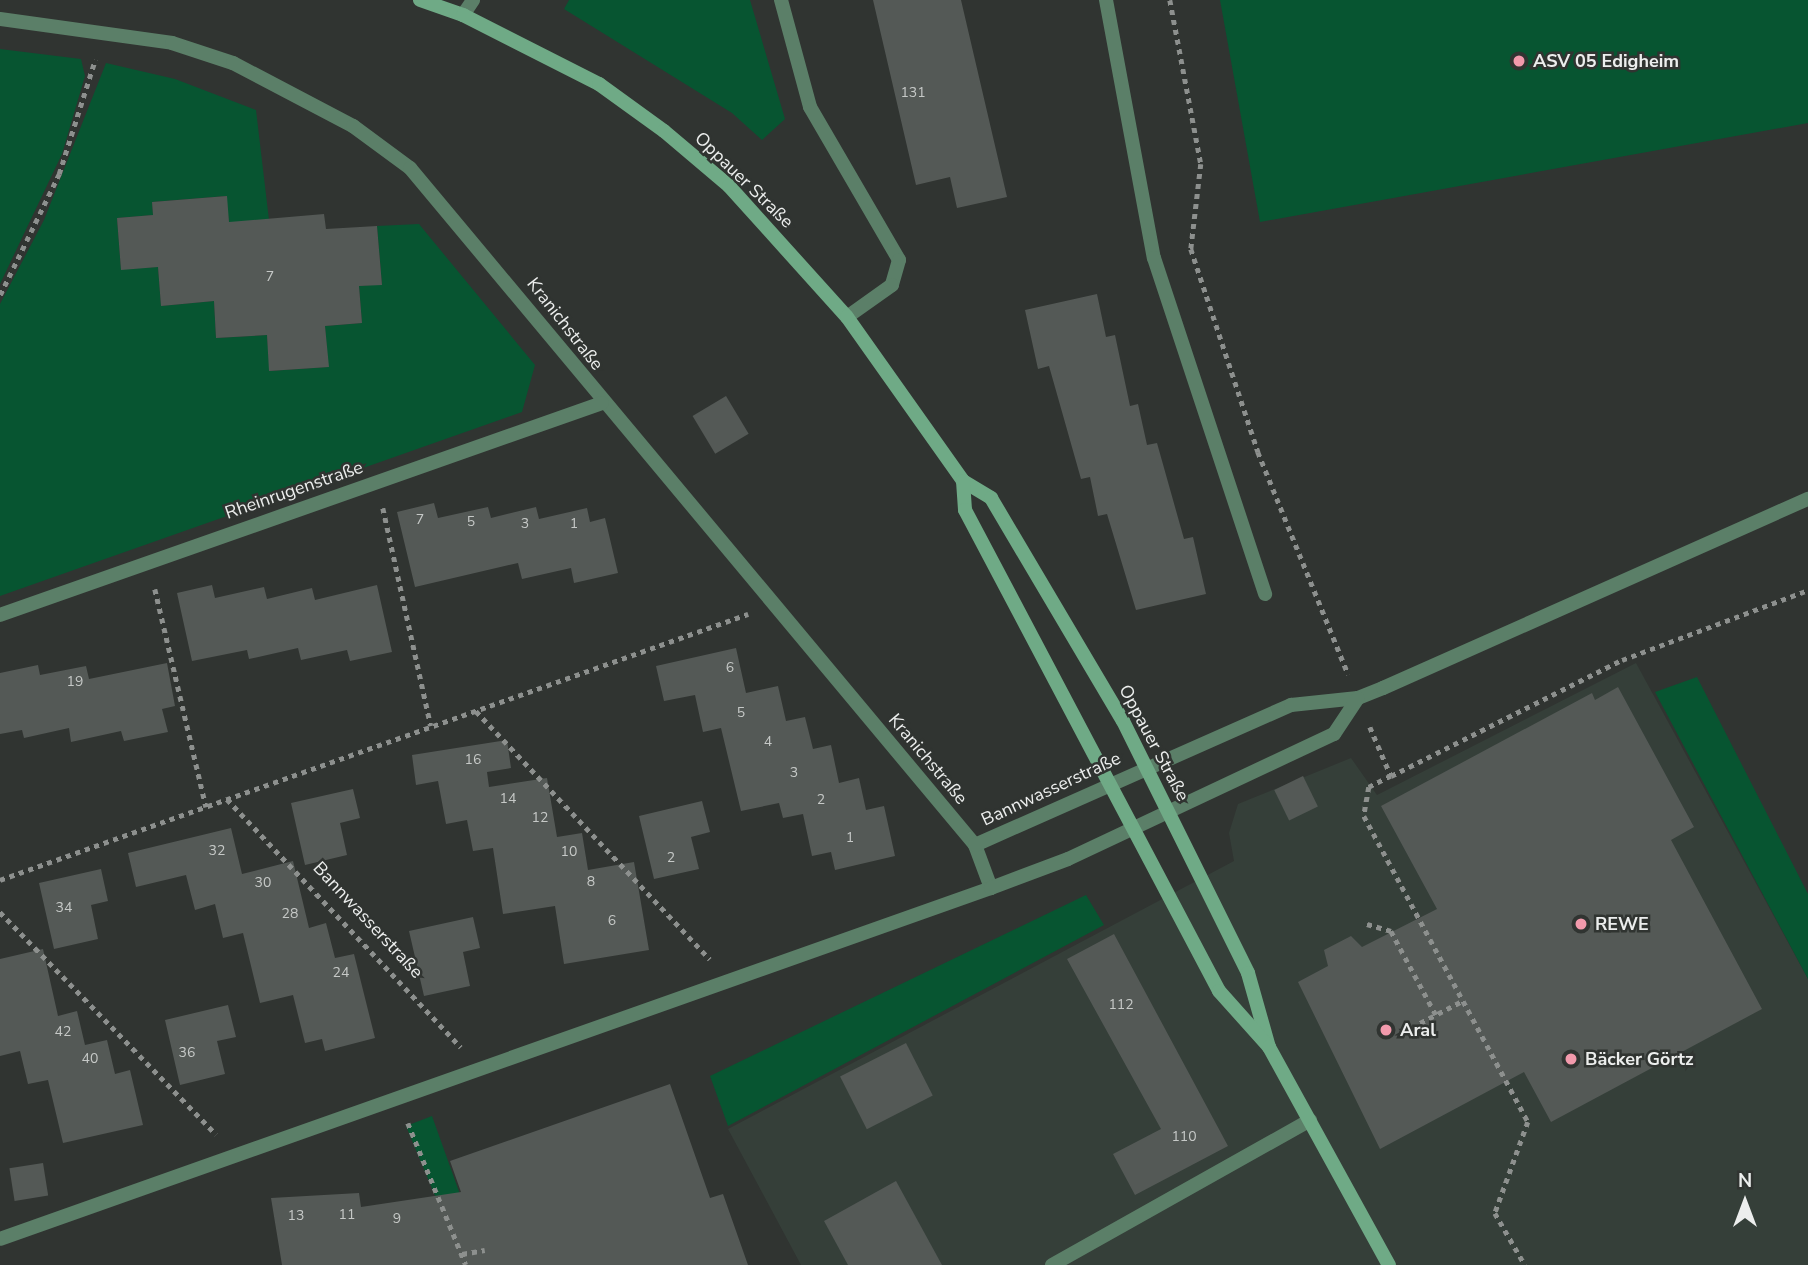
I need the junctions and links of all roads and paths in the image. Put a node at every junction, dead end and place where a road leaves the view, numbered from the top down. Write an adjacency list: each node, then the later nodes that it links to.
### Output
1 (420, 0): 6 (street, Oppauer Straße)
2 (473, 0): 6 (street)
3 (781, 0): 10 (street)
4 (1105, 0): 17 (street)
5 (1170, 0): 20 (path)
6 (463, 15): 10 (street, Oppauer Straße)
7 (0, 19): 8 (street, Kranichstraße)
8 (103, 31): 9 (path); 11 (street, Kranichstraße)
9 (0, 295)
10 (847, 317): 13 (street, Oppauer Straße)
11 (602, 403): 12 (street, Rheinrugenstraße); 18 (street, Kranichstraße)
12 (377, 481): 15 (street, Rheinrugenstraße); 22 (path)
13 (964, 481): 23 (street, Oppauer Straße); 25 (street, Oppauer Straße)
14 (1808, 499): 20 (street)
15 (149, 561): 19 (street, Rheinrugenstraße); 27 (path)
16 (1808, 590): 24 (path)
17 (1265, 594)
18 (772, 605): 21 (path); 30 (street, Kranichstraße)
19 (0, 615)
20 (1358, 698): 23 (street, Bannwasserstraße); 24 (path); 28 (street)
21 (476, 711): 22 (path); 35 (path)
22 (431, 726): 26 (path)
23 (1146, 766): 25 (street, Bannwasserstraße); 28 (street, Oppauer Straße)
24 (1391, 776): 36 (path)
25 (1113, 783): 29 (street, Oppauer Straße); 30 (street, Bannwasserstraße)
26 (227, 799): 27 (path); 40 (path, Bannwasserstraße)
27 (206, 807): 31 (path)
28 (1168, 810): 29 (street); 39 (street, Oppauer Straße)
29 (1134, 828): 32 (street); 39 (street, Oppauer Straße)
30 (975, 845): 32 (street, Bannwasserstraße)
31 (0, 880)
32 (991, 888): 35 (street)
33 (0, 912): 43 (path)
34 (1367, 924): 37 (path)
35 (730, 981): 40 (street)
36 (1462, 1001): 37 (path); 50 (path)
37 (1436, 1015): 38 (path)
38 (1420, 1023)
39 (1269, 1047): 42 (street, Oppauer Straße)
40 (481, 1068): 41 (street)
41 (398, 1098): 43 (street); 46 (path)
42 (1310, 1120): 48 (street); 49 (street, Oppauer Straße)
43 (236, 1155): 44 (street)
44 (0, 1239)
45 (485, 1250): 46 (path)
46 (462, 1254): 47 (path)
47 (466, 1265)
48 (1052, 1265)
49 (1389, 1265)
50 (1525, 1265)

